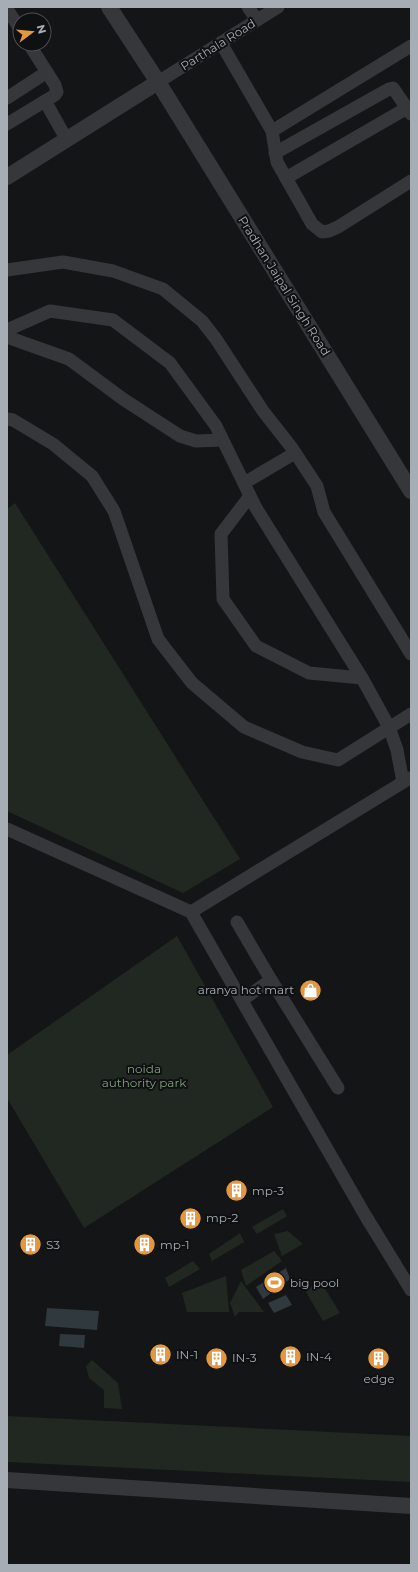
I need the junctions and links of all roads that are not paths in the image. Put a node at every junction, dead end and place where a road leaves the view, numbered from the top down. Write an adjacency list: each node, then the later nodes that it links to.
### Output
1 (109, 7): 9 (street, Pradhan Jaipal Singh Road)
2 (248, 7): 4 (street)
3 (278, 7): 4 (street, Parthala Road)
4 (257, 20): 5 (street, Parthala Road)
5 (221, 42): 9 (street, Parthala Road); 14 (street)
6 (411, 46): 14 (street)
7 (34, 52): 8 (street)
8 (48, 72): 10 (street); 11 (street)
9 (158, 82): 15 (street); 27 (street, Pradhan Jaipal Singh Road)
10 (7, 98)
11 (45, 101): 13 (street); 15 (street)
12 (409, 111): 16 (street); 18 (street)
13 (7, 124)
14 (272, 131): 16 (street)
15 (67, 140): 17 (street)
16 (275, 153): 18 (street)
17 (7, 177)
18 (286, 178): 19 (street)
19 (411, 181)
20 (7, 270): 25 (street)
21 (7, 330): 24 (street)
22 (7, 337): 24 (street)
23 (7, 419): 32 (street)
24 (222, 440): 26 (street)
25 (296, 453): 26 (street); 29 (street)
26 (244, 483): 28 (street)
27 (411, 491)
28 (250, 496): 30 (street); 30 (street)
29 (411, 654)
30 (362, 678): 32 (street)
31 (411, 714): 32 (street)
32 (389, 727): 33 (street)
33 (407, 780): 35 (street)
34 (7, 829): 35 (street)
35 (191, 912): 38 (street)
36 (237, 922): 37 (street)
37 (271, 980): 38 (street); 39 (street)
38 (242, 1000): 40 (street)
39 (338, 1088)
40 (411, 1290)
41 (7, 1480): 42 (street)
42 (411, 1506)

